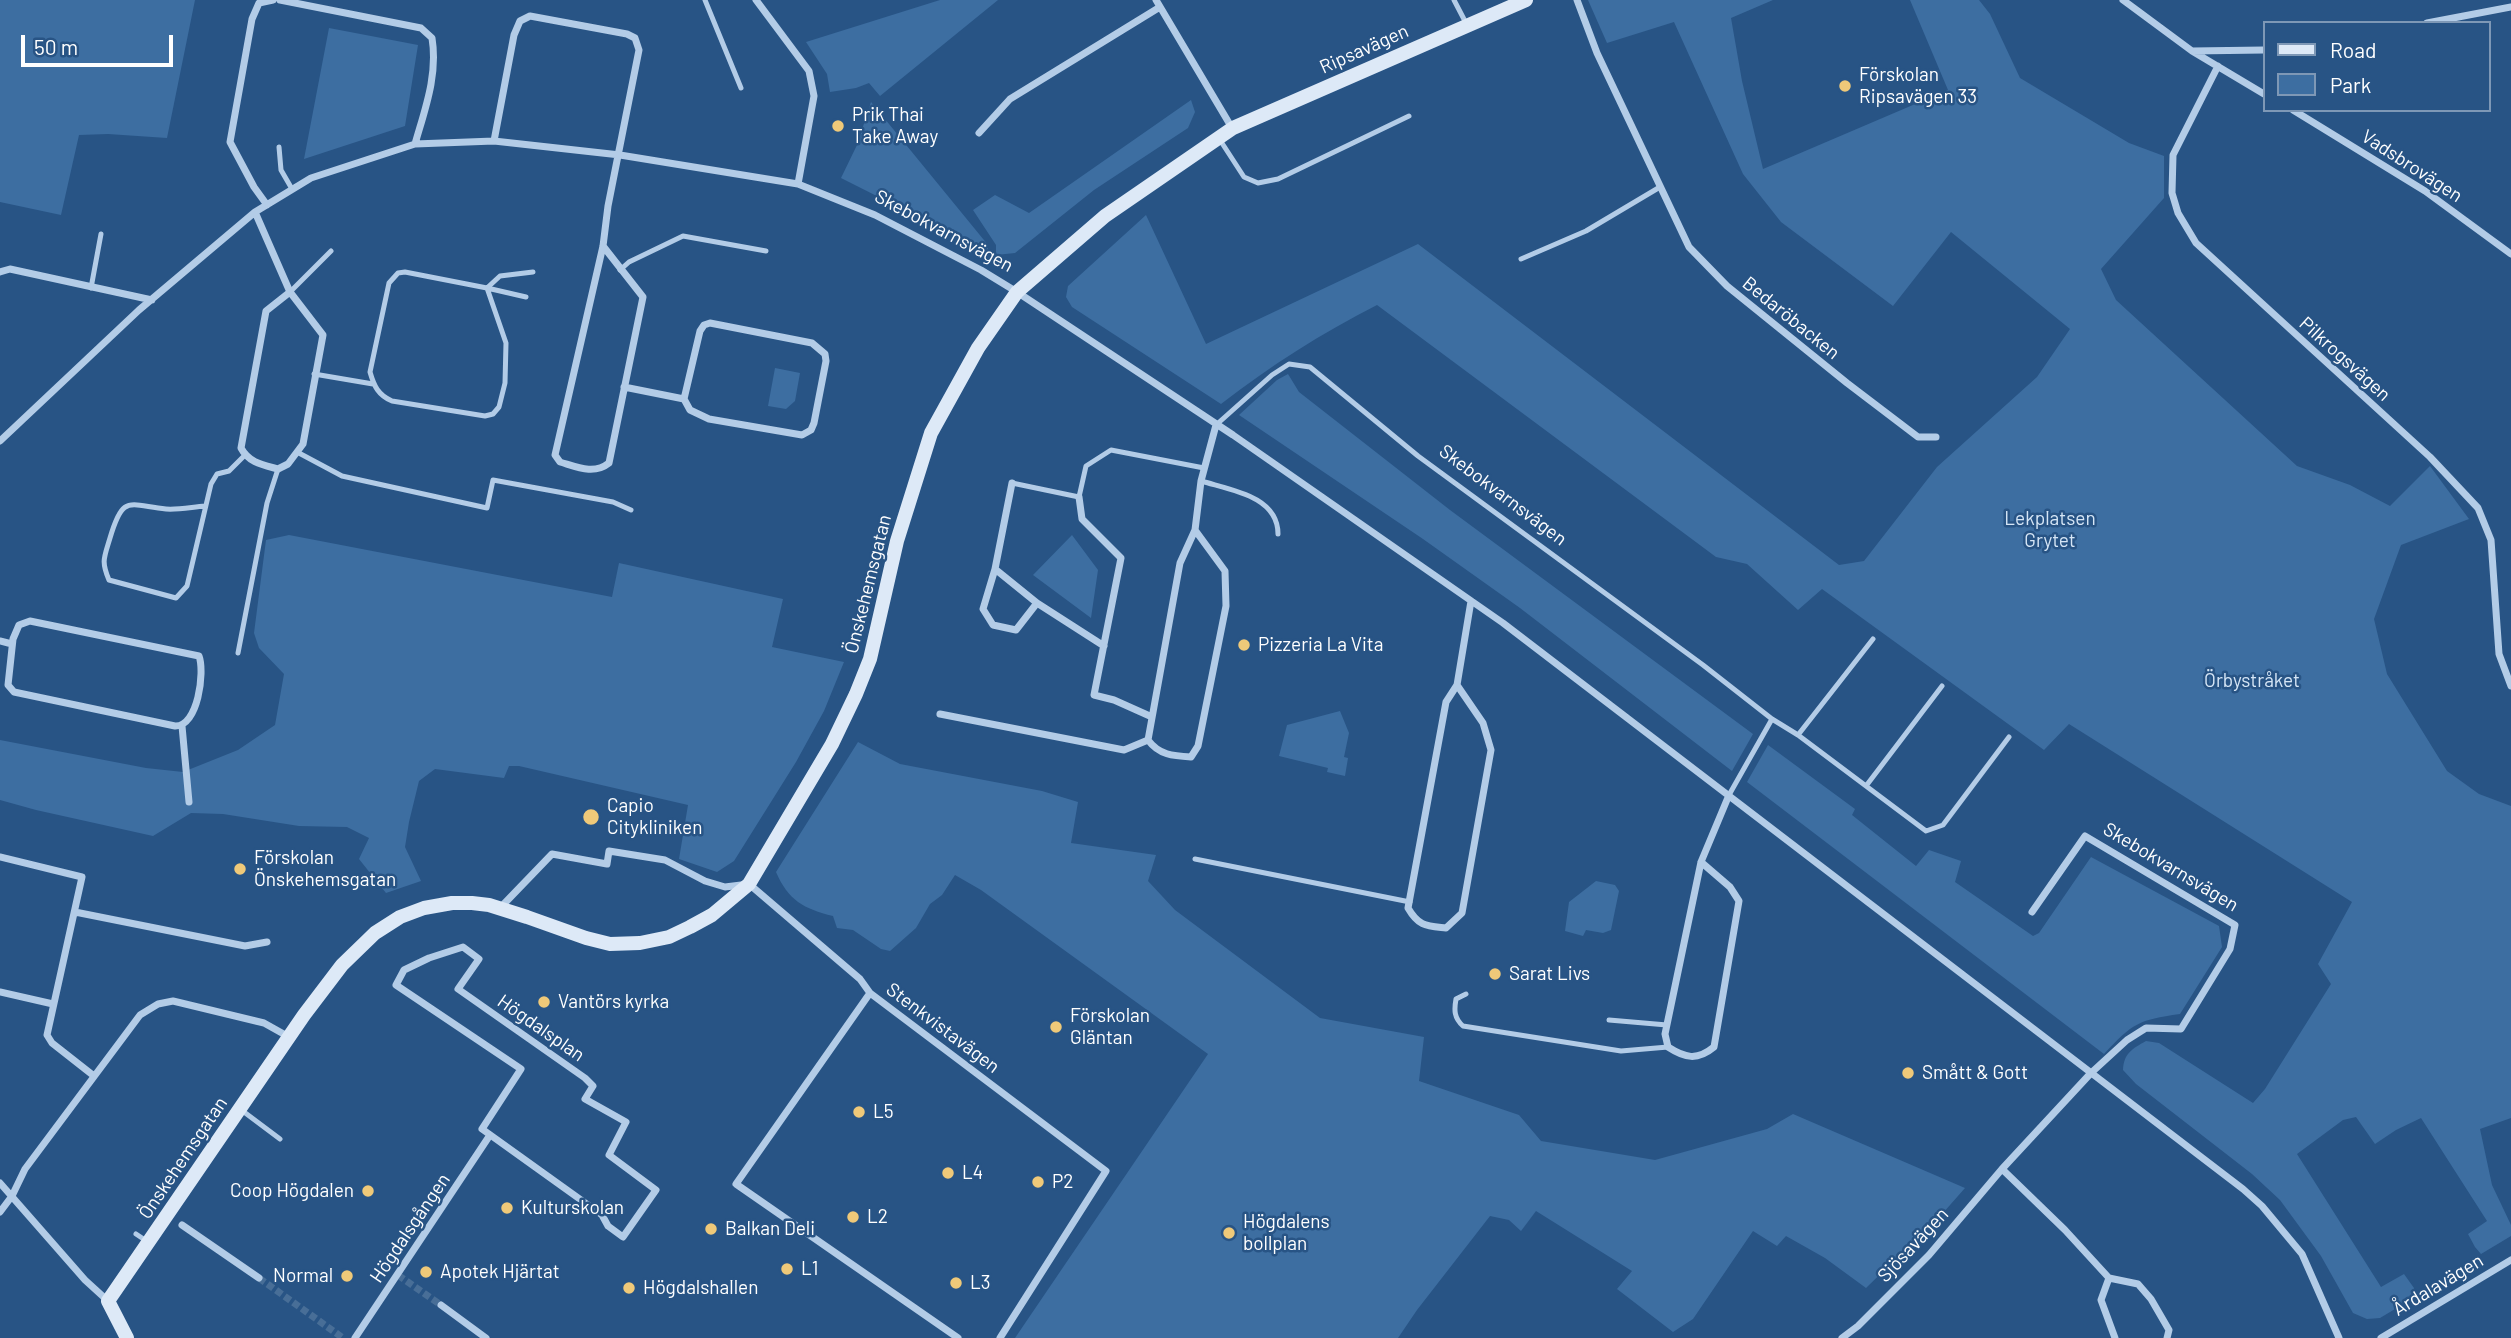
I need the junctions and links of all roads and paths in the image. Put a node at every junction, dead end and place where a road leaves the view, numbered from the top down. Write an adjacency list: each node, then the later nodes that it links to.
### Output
1 (274, 0): 31 (street)
2 (280, 0): 25 (street)
3 (705, 0): 17 (lane)
4 (756, 0): 28 (street)
5 (1454, 0): 13 (lane)
6 (1526, 0): 10 (street, Ripsavägen)
7 (1577, 0): 29 (street, Bedaröbacken)
8 (2123, 0): 15 (street)
9 (1158, 3): 21 (street); 22 (street)
10 (1493, 6): 13 (street, Ripsavägen)
11 (2511, 7): 12 (street)
12 (2438, 21)
13 (1467, 25): 21 (street, Ripsavägen)
14 (2262, 50): 15 (street)
15 (2192, 51): 16 (street)
16 (2218, 66): 18 (street); 76 (street, Pilkrogsvägen)
17 (741, 88)
18 (2262, 92)
19 (2296, 112): 37 (street, Vadsbrovägen)
20 (1409, 116): 23 (lane)
21 (1233, 128): 23 (street, Ripsavägen)
22 (979, 134)
23 (1219, 138): 45 (street, Ripsavägen)
24 (494, 141): 25 (street, Skebokvarnsvägen); 27 (street, Skebokvarnsvägen); 27 (street)
25 (415, 144): 30 (street, Skebokvarnsvägen)
26 (279, 147): 30 (lane)
27 (620, 155): 28 (street, Skebokvarnsvägen); 34 (street)
28 (798, 184): 45 (street, Skebokvarnsvägen)
29 (1660, 187): 38 (lane); 53 (street, Bedaröbacken)
30 (292, 190): 31 (street, Skebokvarnsvägen)
31 (267, 205): 32 (street, Skebokvarnsvägen)
32 (255, 212): 44 (street); 47 (street, Skebokvarnsvägen)
33 (101, 234): 42 (lane)
34 (603, 246): 39 (street); 50 (street)
35 (331, 251): 44 (lane)
36 (766, 251): 39 (lane)
37 (2511, 254)
38 (1521, 258)
39 (620, 270): 50 (street)
40 (0, 272): 42 (street)
41 (533, 272): 43 (lane)
42 (91, 288): 47 (street)
43 (487, 288): 46 (lane); 49 (lane); 49 (lane)
44 (290, 292): 48 (street); 56 (street)
45 (1017, 292): 52 (street, Skebokvarnsvägen); 90 (street, Önskehemsgatan)
46 (526, 297)
47 (152, 300): 54 (street, Skebokvarnsvägen)
48 (314, 374): 49 (lane); 55 (street)
49 (373, 384)
50 (624, 387): 51 (street)
51 (684, 399): 51 (street)
52 (1216, 425): 57 (street); 67 (street, Skebokvarnsvägen); 79 (lane, Skebokvarnsvägen)
53 (1936, 437)
54 (0, 441)
55 (297, 453): 58 (street); 63 (lane)
56 (245, 455): 58 (street); 62 (lane)
57 (1204, 468): 59 (street); 61 (lane)
58 (278, 469): 73 (lane)
59 (1201, 481): 64 (street); 65 (lane)
60 (1012, 483): 61 (lane); 66 (street)
61 (1079, 497): 72 (street)
62 (205, 506): 62 (lane)
63 (631, 510)
64 (1195, 530): 78 (street); 83 (street)
65 (1278, 534)
66 (995, 569): 68 (street); 68 (street)
67 (1471, 601): 74 (street); 85 (street, Skebokvarnsvägen)
68 (1037, 603): 72 (street)
69 (1873, 639): 81 (lane)
70 (0, 641): 71 (street)
71 (12, 645): 80 (street); 80 (street)
72 (1104, 646): 78 (street)
73 (238, 653)
74 (1457, 685): 91 (street); 91 (street)
75 (1942, 686): 84 (lane)
76 (2511, 686)
77 (940, 714): 83 (street)
78 (1152, 717): 83 (street)
79 (1772, 719): 81 (lane, Skebokvarnsvägen); 85 (lane)
80 (182, 726): 86 (street)
81 (1798, 735): 84 (lane, Skebokvarnsvägen)
82 (2009, 737): 84 (lane, Skebokvarnsvägen)
83 (1148, 740)
84 (1866, 786)
85 (1729, 795): 89 (street); 104 (street, Skebokvarnsvägen)
86 (189, 802)
87 (0, 857): 93 (street)
88 (1195, 859): 91 (lane)
89 (1701, 862): 101 (street); 103 (street)
90 (749, 884): 92 (street, Önskehemsgatan); 92 (street); 97 (street)
91 (1410, 902)
92 (500, 908): 102 (street, Önskehemsgatan)
93 (75, 912): 95 (street); 99 (street)
94 (2032, 912): 104 (street, Skebokvarnsvägen)
95 (267, 942)
96 (0, 992): 99 (street)
97 (870, 993): 124 (street, Stenkvistavägen); 125 (street, Stenkvistavägen)
98 (1466, 994): 103 (lane)
99 (53, 1004): 105 (street)
100 (1609, 1020): 101 (lane)
101 (1667, 1025): 103 (street)
102 (289, 1037): 105 (street); 106 (street, Önskehemsgatan)
103 (1668, 1047)
104 (2091, 1073): 109 (street, Sjösavägen); 129 (street, Skebokvarnsvägen)
105 (94, 1076): 111 (street)
106 (240, 1109): 108 (lane); 115 (street, Önskehemsgatan)
107 (490, 1135): 107 (street, Högdalsplan); 122 (street, Högdalsgången)
108 (279, 1139)
109 (2003, 1169): 118 (street); 126 (street, Sjösavägen)
110 (0, 1183): 111 (street)
111 (12, 1196): 112 (street); 119 (street)
112 (0, 1212)
113 (182, 1225): 117 (street, Önskehemsgatan)
114 (136, 1234): 115 (lane)
115 (149, 1242): 119 (street, Önskehemsgatan)
116 (2511, 1260): 130 (street, Årdalavägen)
117 (259, 1278)
118 (2109, 1278): 127 (street); 128 (street)
119 (108, 1301): 121 (street)
120 (441, 1305): 123 (street)
121 (127, 1338)
122 (355, 1338)
123 (486, 1338)
124 (958, 1338)
125 (999, 1338)
126 (1842, 1338)
127 (2115, 1338)
128 (2167, 1338)
129 (2339, 1338)
130 (2381, 1338)

